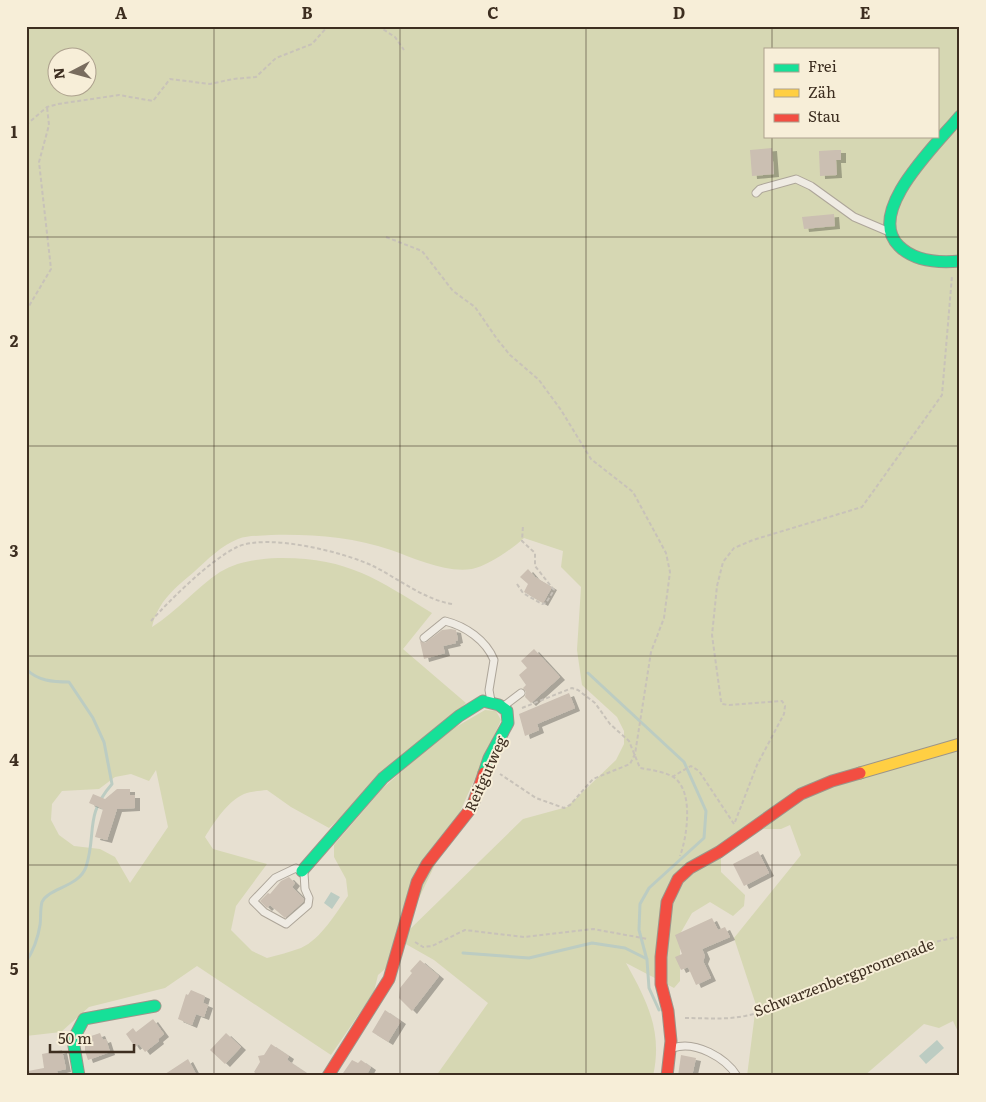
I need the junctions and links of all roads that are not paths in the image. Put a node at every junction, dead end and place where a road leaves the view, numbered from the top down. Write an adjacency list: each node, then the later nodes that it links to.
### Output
1 (960, 116): 3 (street)
2 (756, 193): 3 (lane)
3 (890, 232): 4 (street)
4 (956, 261)
5 (424, 638): 7 (lane)
6 (521, 693): 8 (lane)
7 (491, 702): 8 (street); 10 (street)
8 (506, 709): 14 (street, Reitgutweg)
9 (960, 744): 12 (street)
10 (302, 871): 10 (lane)
11 (155, 1006): 13 (street)
12 (670, 1049): 15 (street); 16 (lane)
13 (79, 1076)
14 (328, 1076)
15 (667, 1076)
16 (737, 1076)

